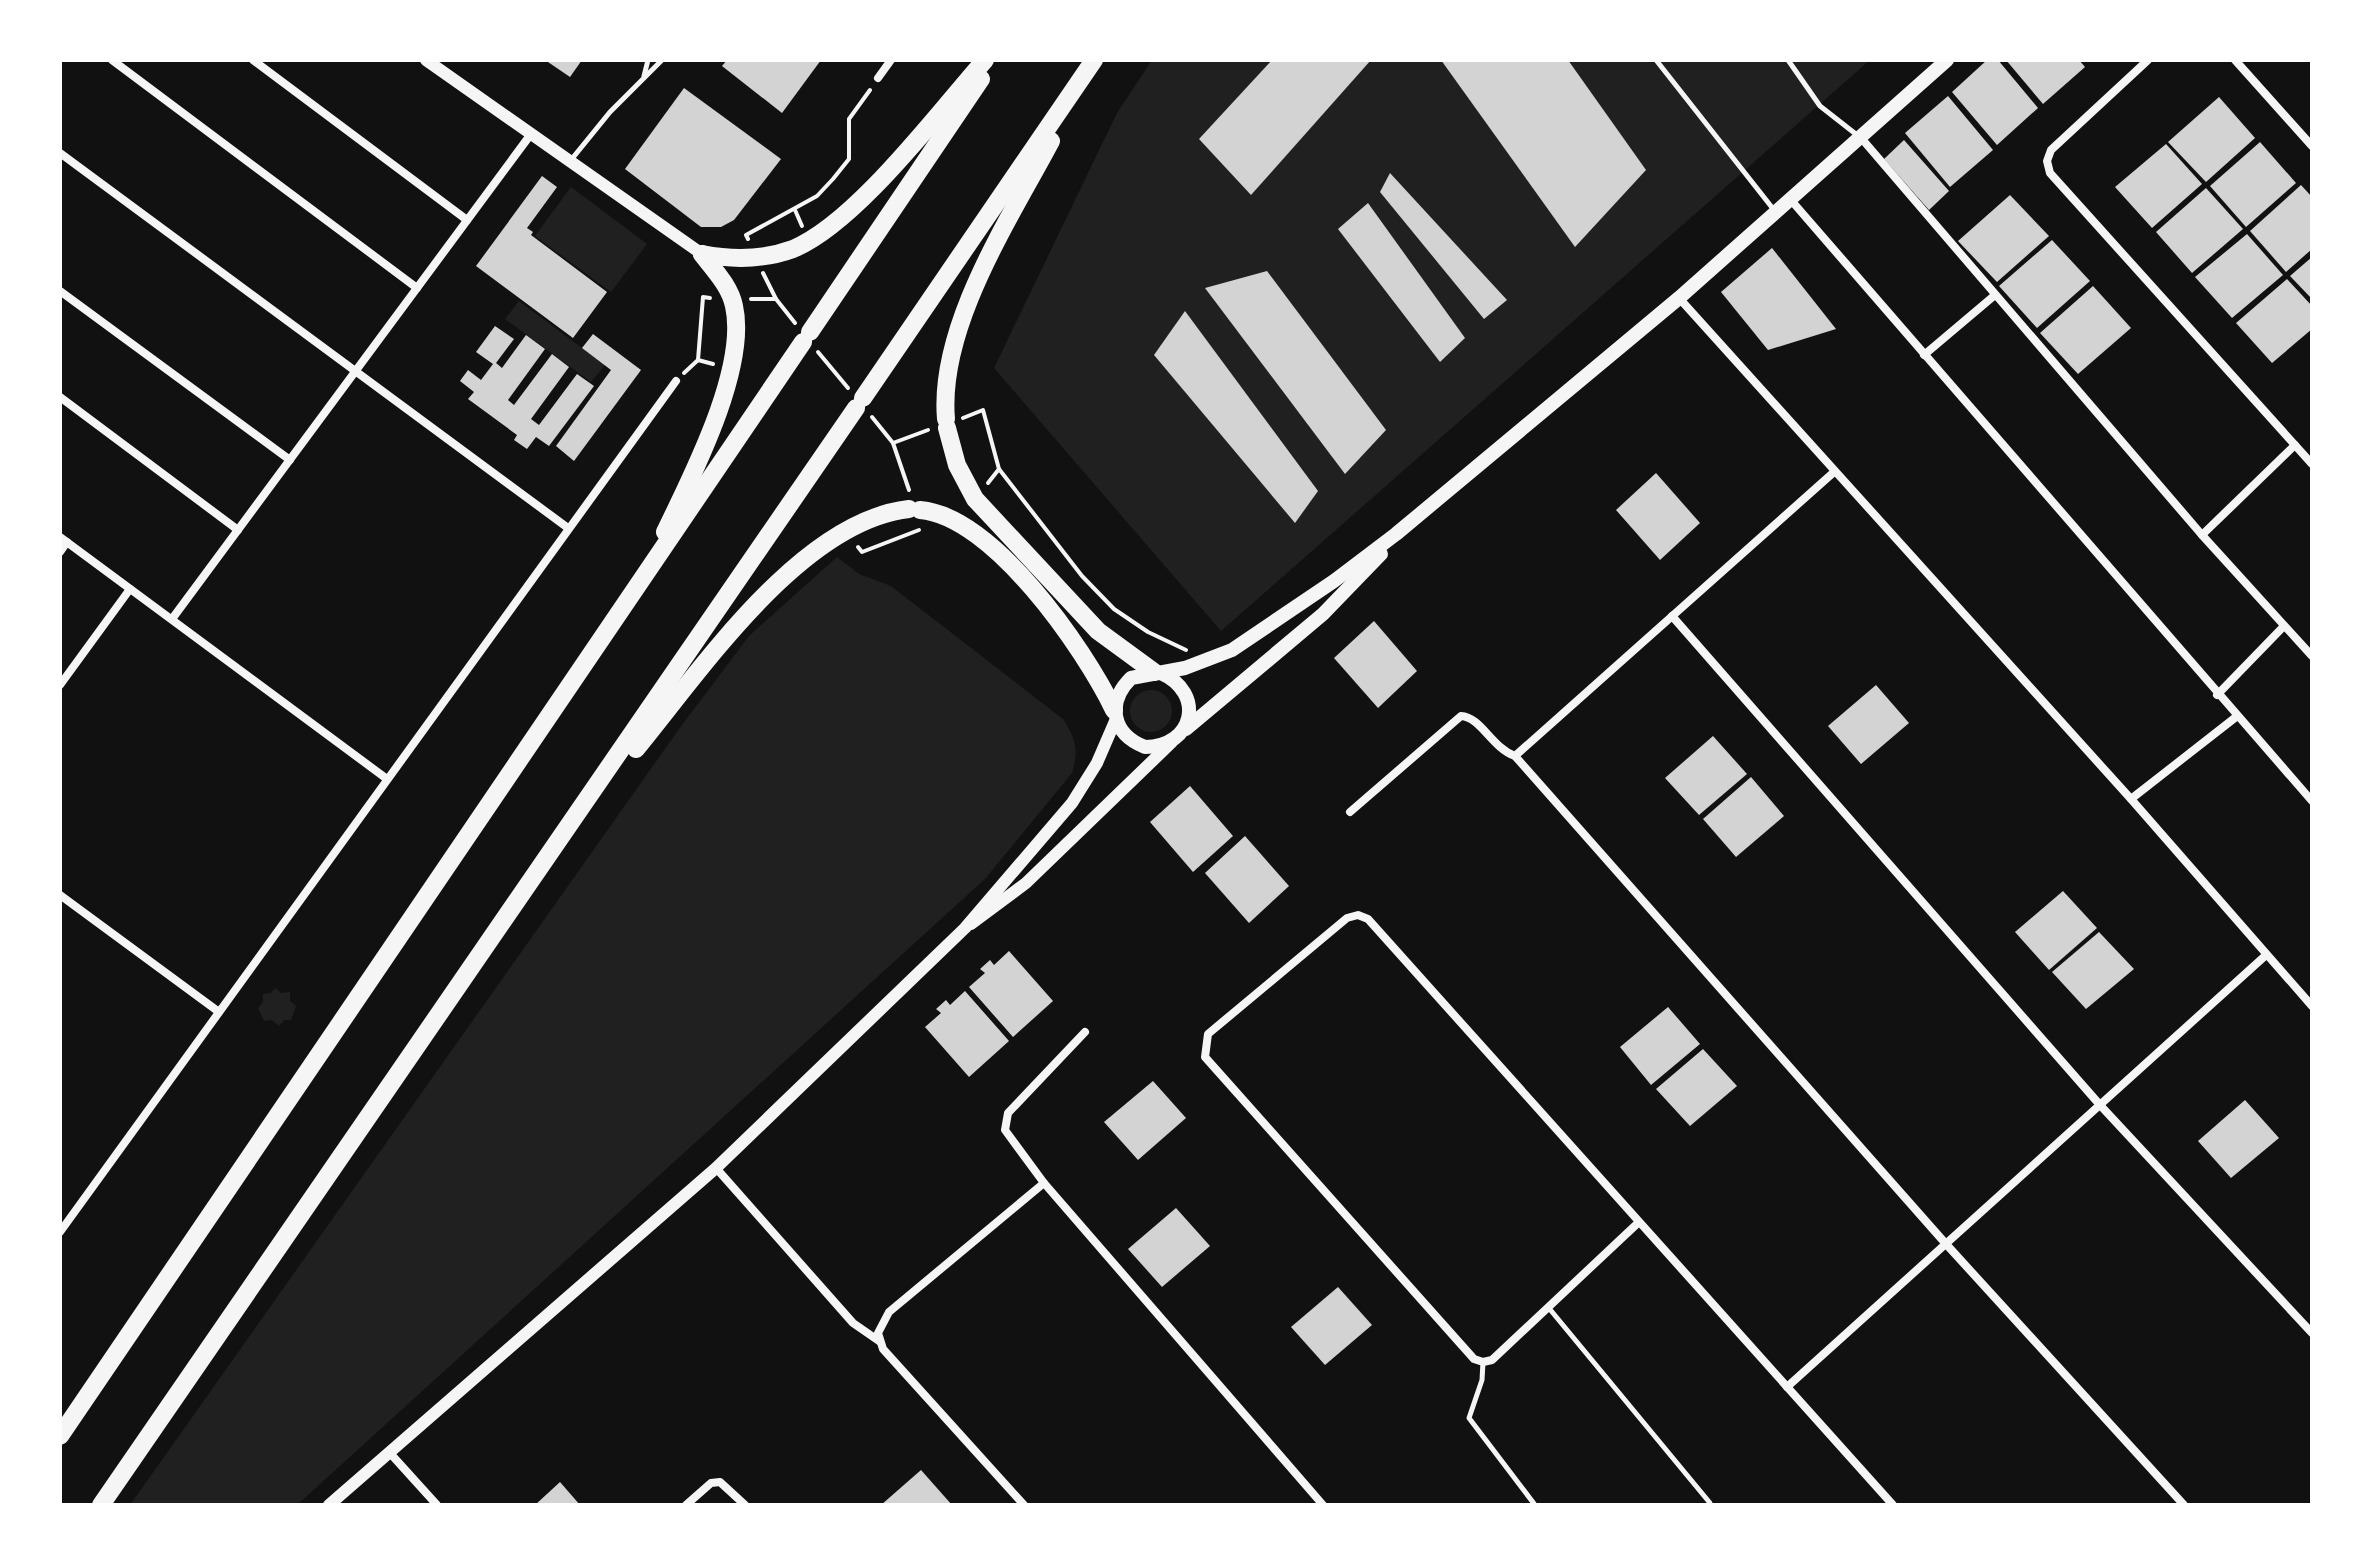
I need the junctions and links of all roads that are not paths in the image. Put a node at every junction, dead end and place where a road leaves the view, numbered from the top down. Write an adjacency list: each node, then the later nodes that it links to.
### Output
1 (112, 60): 26 (street)
2 (253, 60): 24 (street)
3 (426, 60): 17 (street)
4 (648, 60): 15 (lane)
5 (662, 60): 15 (lane)
6 (891, 60): 16 (street)
7 (985, 60): 25 (highway)
8 (994, 60): 45 (highway)
9 (1656, 60): 23 (lane)
10 (1788, 60): 18 (lane)
11 (1947, 60): 18 (main road)
12 (2148, 60): 34 (street)
13 (2235, 60): 19 (street)
14 (1092, 62): 50 (highway); 61 (highway)
15 (644, 77): 21 (lane)
16 (878, 78)
17 (531, 134): 21 (street); 24 (street)
18 (1862, 139): 22 (main road); 28 (street)
19 (2312, 146)
20 (60, 153): 31 (street)
21 (570, 162): 25 (street)
22 (1790, 199): 23 (main road); 30 (street)
23 (1776, 212): 29 (main road)
24 (467, 220): 26 (street)
25 (702, 254): 45 (highway)
26 (417, 288): 31 (street)
27 (60, 291): 35 (street)
28 (1995, 295): 30 (street); 41 (street)
29 (1679, 298): 37 (street); 40 (main road)
30 (1924, 355): 52 (street)
31 (354, 373): 35 (street); 38 (street)
32 (676, 381): 38 (street)
33 (60, 397): 39 (street)
34 (2295, 445): 36 (street); 41 (street)
35 (290, 460): 39 (street)
36 (2311, 461)
37 (1834, 472): 46 (street); 58 (street)
38 (568, 528): 57 (street)
39 (238, 530): 47 (street)
40 (1396, 534): 50 (main road); 55 (main road)
41 (2202, 535): 48 (street)
42 (64, 540): 43 (street); 44 (street)
43 (60, 552)
44 (130, 589): 47 (street); 51 (street)
45 (625, 608): 79 (highway)
46 (1672, 616): 56 (street); 68 (street)
47 (172, 619): 57 (street)
48 (2284, 626): 49 (street); 52 (street)
49 (2312, 656)
50 (1158, 672): 53 (main road); 55 (main road)
51 (60, 685)
52 (2217, 695): 54 (street)
53 (1115, 714): 55 (main road); 61 (highway); 63 (street)
54 (2236, 717): 58 (street); 59 (street)
55 (1177, 737): 63 (street)
56 (1515, 756): 60 (street); 73 (street)
57 (387, 779): 66 (street)
58 (2131, 799): 64 (street)
59 (2312, 801)
60 (1350, 812)
61 (561, 841): 82 (highway)
62 (60, 895): 66 (street)
63 (965, 928): 69 (street)
64 (2265, 956): 65 (street); 68 (street)
65 (2312, 1006)
66 (219, 1012): 72 (street)
67 (1085, 1032): 70 (street)
68 (2100, 1105): 73 (street); 75 (street)
69 (716, 1168): 76 (street); 80 (street)
70 (1044, 1183): 76 (street); 88 (street)
71 (1639, 1222): 74 (street); 77 (street); 78 (street)
72 (60, 1232)
73 (1946, 1244): 78 (street); 91 (street)
74 (1548, 1307): 77 (street); 81 (lane)
75 (2312, 1333)
76 (879, 1341): 87 (street)
77 (1483, 1362): 89 (lane)
78 (1787, 1387): 90 (street)
79 (60, 1436)
80 (389, 1452): 83 (street); 84 (street)
81 (1710, 1503)
82 (101, 1505)
83 (329, 1505)
84 (437, 1505)
85 (686, 1505): 86 (street)
86 (745, 1505)
87 (1024, 1505)
88 (1323, 1505)
89 (1535, 1505)
90 (1893, 1505)
91 (2184, 1505)

